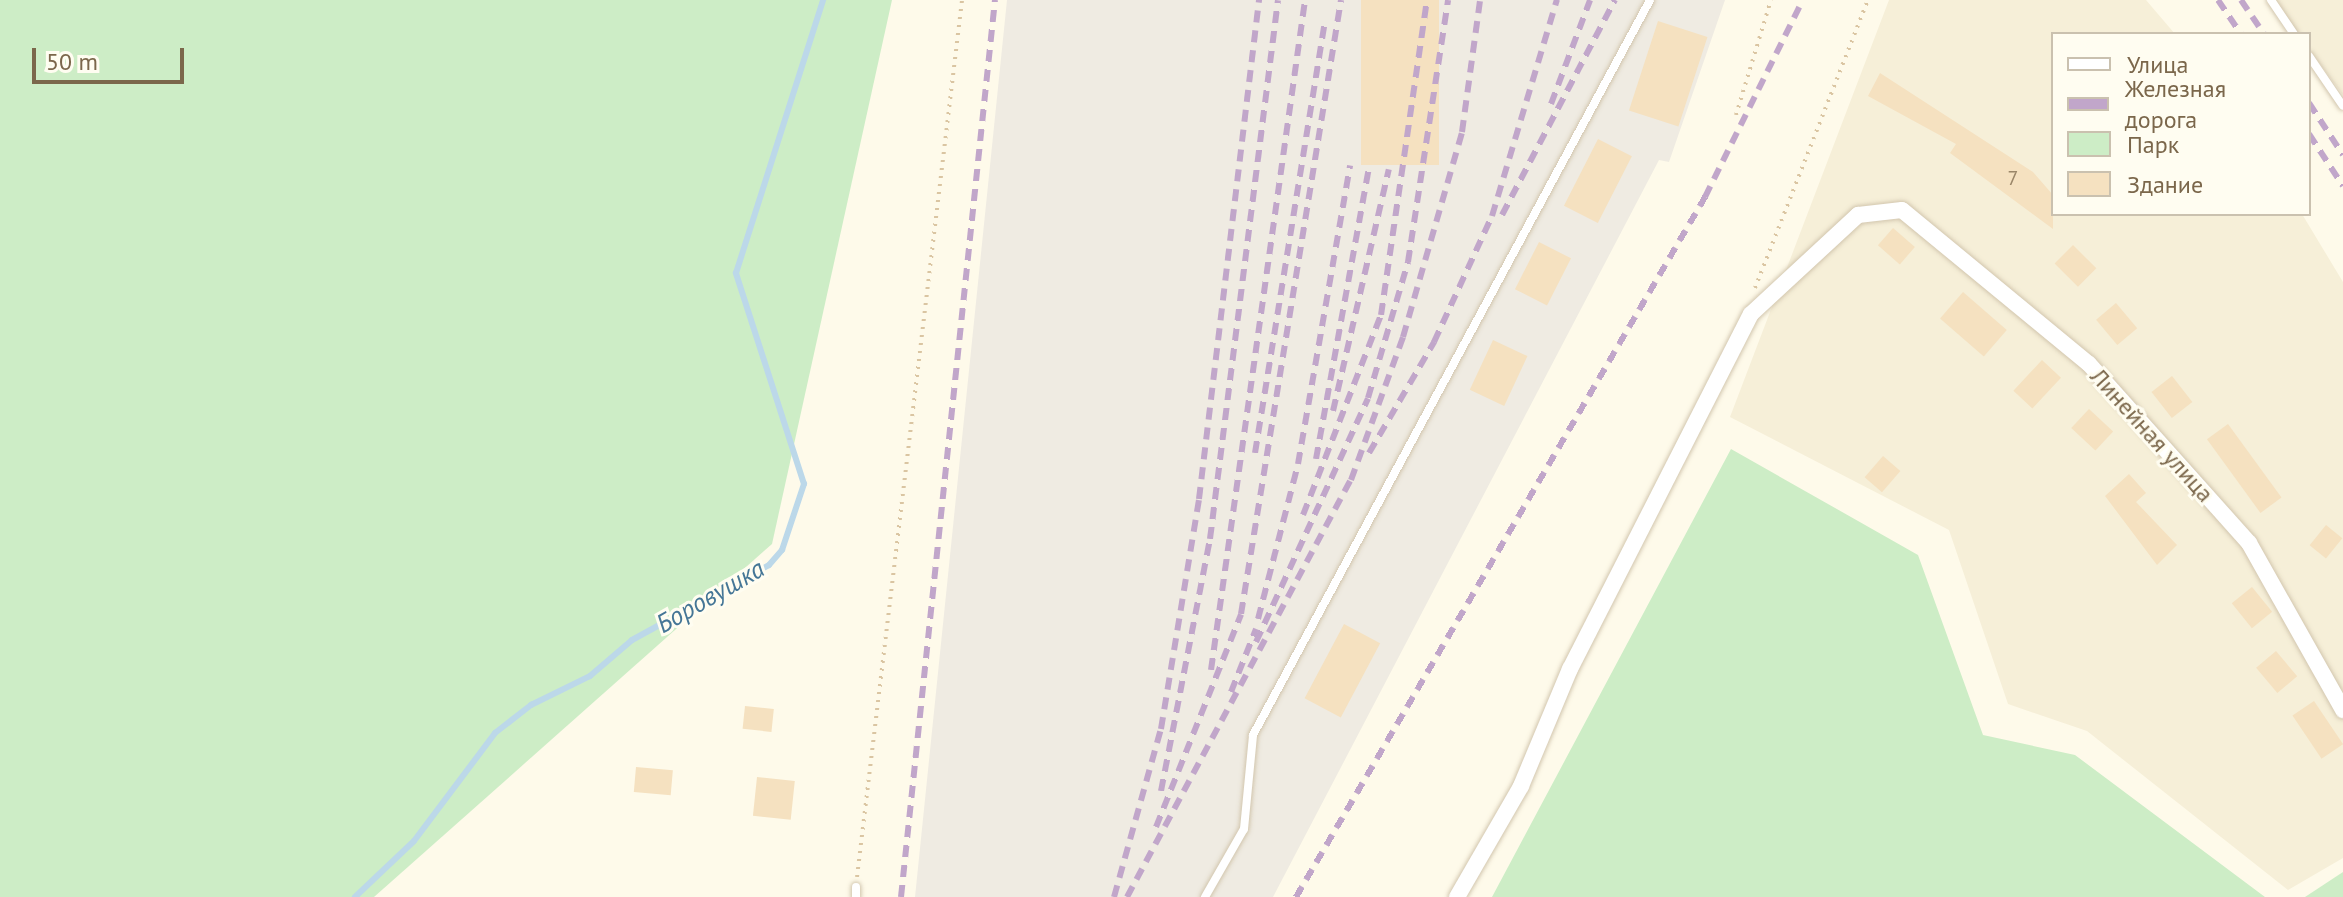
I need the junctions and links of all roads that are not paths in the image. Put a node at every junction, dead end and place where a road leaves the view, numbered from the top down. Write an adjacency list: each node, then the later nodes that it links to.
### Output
1 (1650, 0): 7 (lane)
2 (2271, 0): 3 (lane)
3 (2293, 32)
4 (2311, 59): 5 (lane)
5 (2343, 106)
6 (2343, 710): 8 (street, Линейная улица)
7 (1205, 897)
8 (1457, 897)

